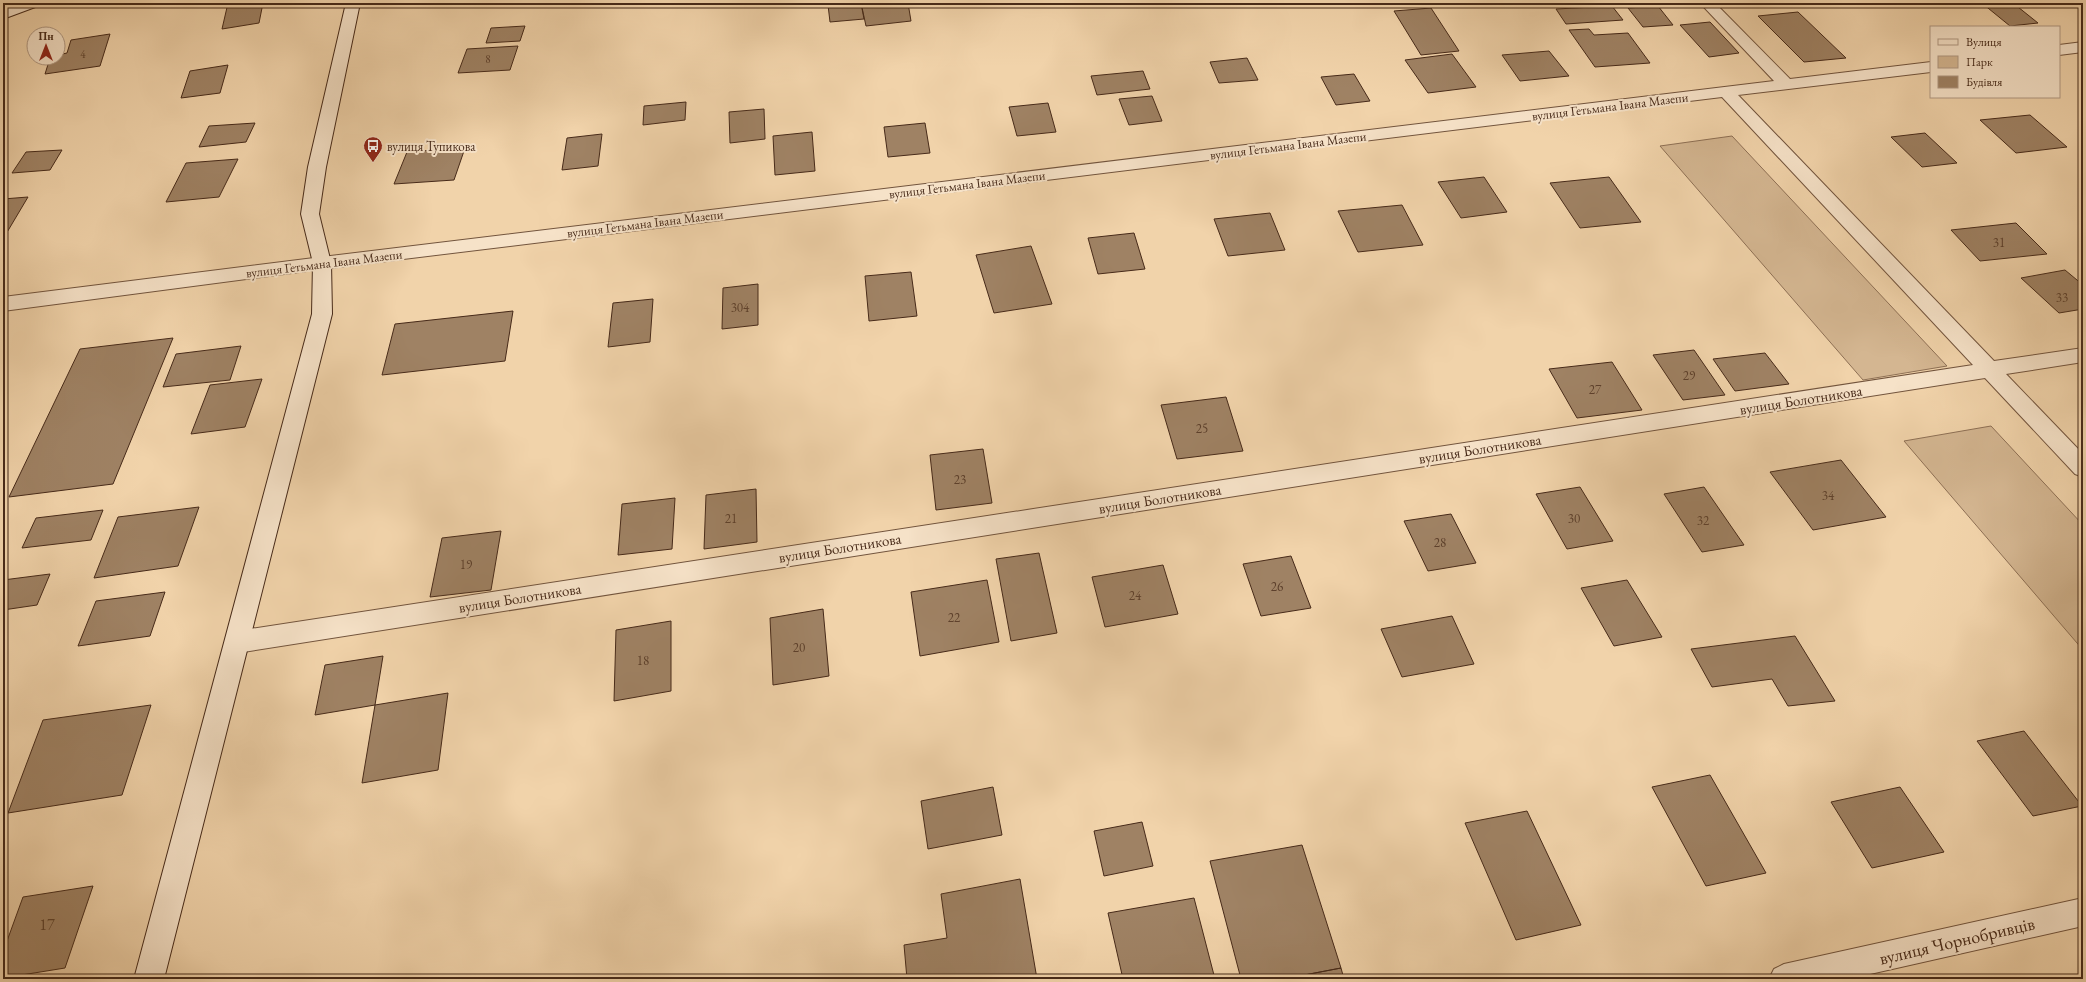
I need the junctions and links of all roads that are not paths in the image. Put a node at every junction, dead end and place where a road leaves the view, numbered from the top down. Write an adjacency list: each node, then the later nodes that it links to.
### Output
1 (33, 3): 4 (street)
2 (353, 3): 10 (street)
3 (1707, 3): 8 (street)
4 (3, 14)
5 (2083, 47): 6 (street)
6 (2060, 50)
7 (1930, 67): 8 (street, вулиця Гетьмана Івана Мазепи)
8 (1787, 85): 9 (street, вулиця Гетьмана Івана Мазепи)
9 (1726, 92): 10 (street, вулиця Гетьмана Івана Мазепи); 13 (street)
10 (322, 263): 11 (street, вулиця Гетьмана Івана Мазепи); 15 (street)
11 (3, 304)
12 (2083, 355): 13 (street, вулиця Болотникова)
13 (1990, 370): 14 (street); 15 (street, вулиця Болотникова)
14 (2083, 468)
15 (237, 642): 17 (street)
16 (2083, 912): 18 (street, вулиця Чорнобривців)
17 (149, 979)
18 (1784, 979)

